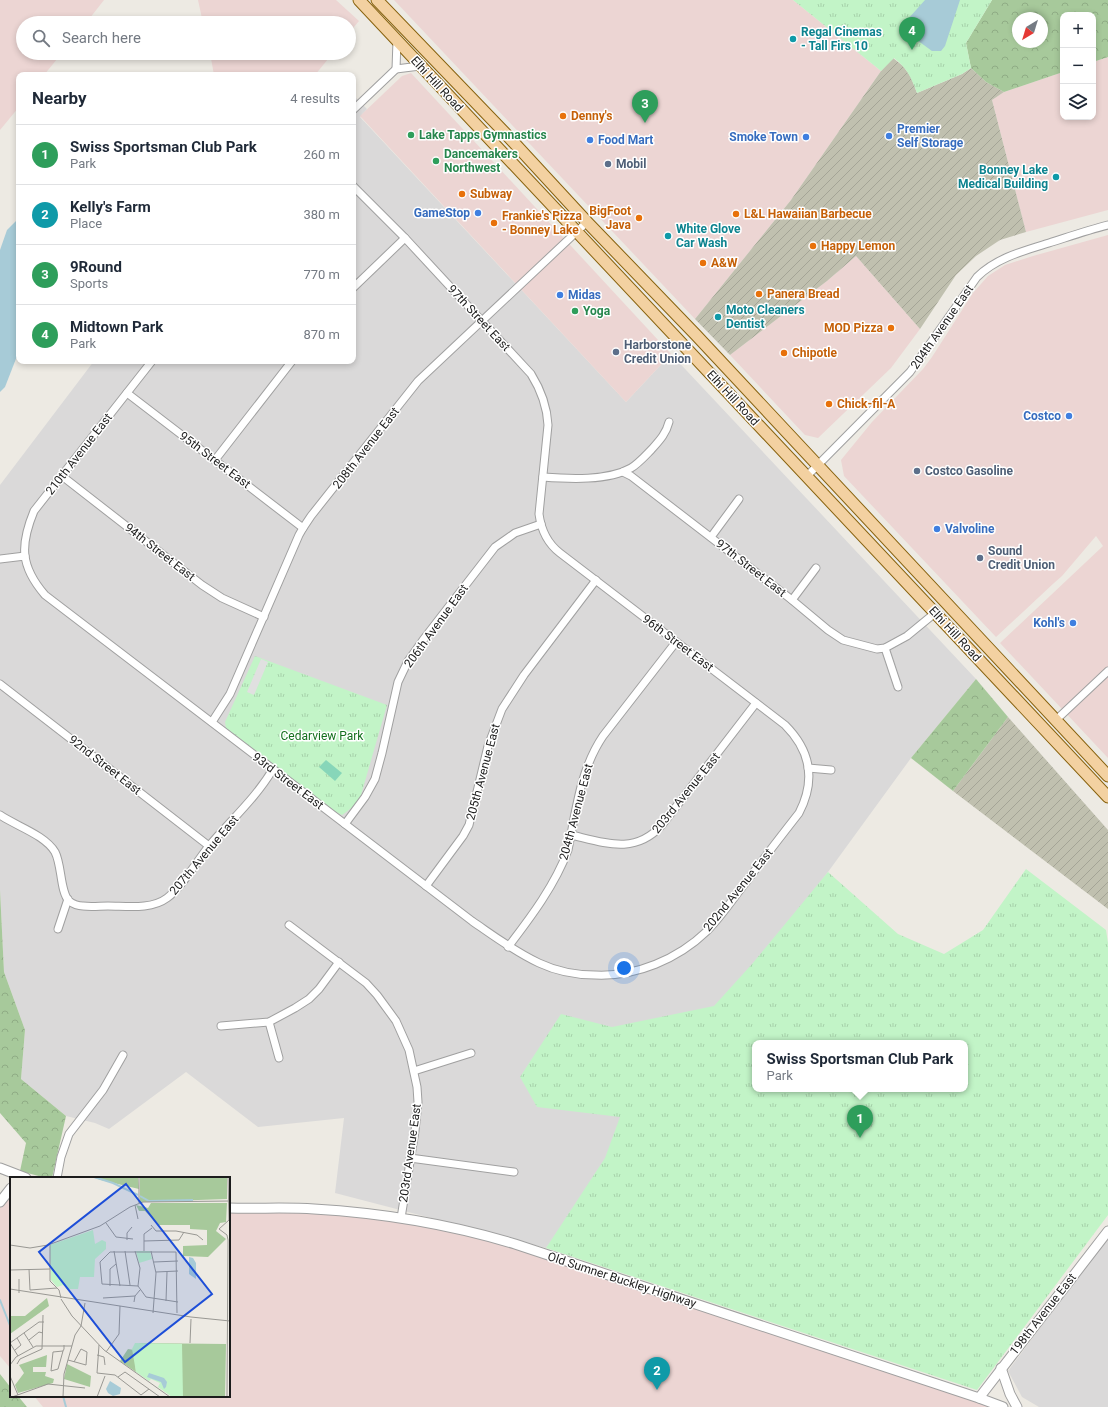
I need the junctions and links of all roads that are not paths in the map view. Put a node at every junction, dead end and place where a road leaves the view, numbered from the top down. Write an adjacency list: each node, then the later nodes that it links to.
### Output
1 (359, 0): 3 (main road, Elhi Hill Road)
2 (377, 0): 8 (main road, Elhi Hill Road)
3 (396, 40): 4 (main road, Elhi Hill Road); 5 (street)
4 (420, 66): 5 (street); 10 (main road, Elhi Hill Road)
5 (396, 68): 6 (street)
6 (356, 107)
7 (356, 189): 11 (street, 97th Street East)
8 (586, 222): 10 (street, 208th Avenue East); 19 (main road, Elhi Hill Road)
9 (1108, 225): 19 (street, 204th Avenue East)
10 (576, 232): 13 (street, 208th Avenue East); 23 (main road, Elhi Hill Road)
11 (405, 238): 12 (street); 13 (street, 97th Street East)
12 (356, 285)
13 (482, 321): 22 (street, 97th Street East); 26 (street, 208th Avenue East)
14 (150, 364): 16 (street, 210th Avenue East)
15 (290, 364): 18 (street)
16 (127, 393): 18 (street, 95th Street East); 21 (street, 210th Avenue East)
17 (670, 422): 20 (street)
18 (215, 460): 26 (street, 95th Street East)
19 (817, 465): 23 (street, 204th Avenue East); 41 (main road, Elhi Hill Road)
20 (623, 472): 22 (street); 27 (street, 97th Street East)
21 (62, 476): 28 (street, 210th Avenue East); 34 (street, 94th Street East)
22 (543, 477): 25 (street)
23 (806, 477): 33 (main road, Elhi Hill Road)
24 (739, 499): 27 (street)
25 (541, 524): 31 (street, 96th Street East); 49 (street, 206th Avenue East)
26 (303, 528): 34 (street, 208th Avenue East)
27 (711, 537): 32 (street, 97th Street East)
28 (25, 556): 29 (street); 42 (street, 93rd Street East)
29 (0, 559)
30 (816, 568): 32 (street)
31 (596, 580): 35 (street, 96th Street East); 52 (street, 205th Avenue East)
32 (792, 600): 36 (street, 97th Street East)
33 (935, 613): 36 (street); 47 (main road, Elhi Hill Road)
34 (264, 617): 42 (street, 208th Avenue East)
35 (676, 642): 40 (street, 96th Street East); 50 (street, 204th Avenue East)
36 (886, 648): 39 (street)
37 (1108, 671): 41 (street)
38 (0, 684): 51 (street, 92nd Street East)
39 (898, 687)
40 (756, 703): 43 (street, 96th Street East); 50 (street, 203rd Avenue East)
41 (1056, 720): 46 (main road, Elhi Hill Road)
42 (212, 722): 44 (street, 93rd Street East)
43 (808, 768): 45 (street); 58 (street, 202nd Avenue East)
44 (273, 769): 49 (street, 93rd Street East); 51 (street, 207th Avenue East)
45 (831, 770)
46 (1108, 776)
47 (1108, 797)
48 (0, 815): 53 (street)
49 (345, 824): 52 (street, 93rd Street East)
50 (571, 835): 56 (street, 204th Avenue East)
51 (209, 846): 53 (street, 207th Avenue East)
52 (426, 886): 56 (street, 93rd Street East)
53 (68, 900): 55 (street)
54 (289, 925): 57 (street, 203rd Avenue East)
55 (58, 929)
56 (508, 947): 58 (street, 93rd Street East)
57 (339, 962): 59 (street); 64 (street, 203rd Avenue East)
58 (603, 976)
59 (269, 1022): 60 (street); 63 (street)
60 (221, 1026)
61 (472, 1053): 64 (street)
62 (123, 1055): 69 (street)
63 (280, 1058)
64 (414, 1071): 65 (street, 203rd Avenue East)
65 (410, 1158): 67 (street); 73 (street, 203rd Avenue East)
66 (0, 1168): 68 (street)
67 (514, 1172)
68 (22, 1177)
69 (57, 1177)
70 (10, 1189): 71 (street)
71 (0, 1202)
72 (230, 1208): 73 (street, Old Sumner Buckley Highway)
73 (401, 1218): 76 (street, Old Sumner Buckley Highway)
74 (1108, 1231): 75 (street, 198th Avenue East)
75 (1001, 1368): 76 (street, 198th Avenue East); 78 (street)
76 (979, 1398): 77 (street, Old Sumner Buckley Highway)
77 (1003, 1407)
78 (1017, 1407)

